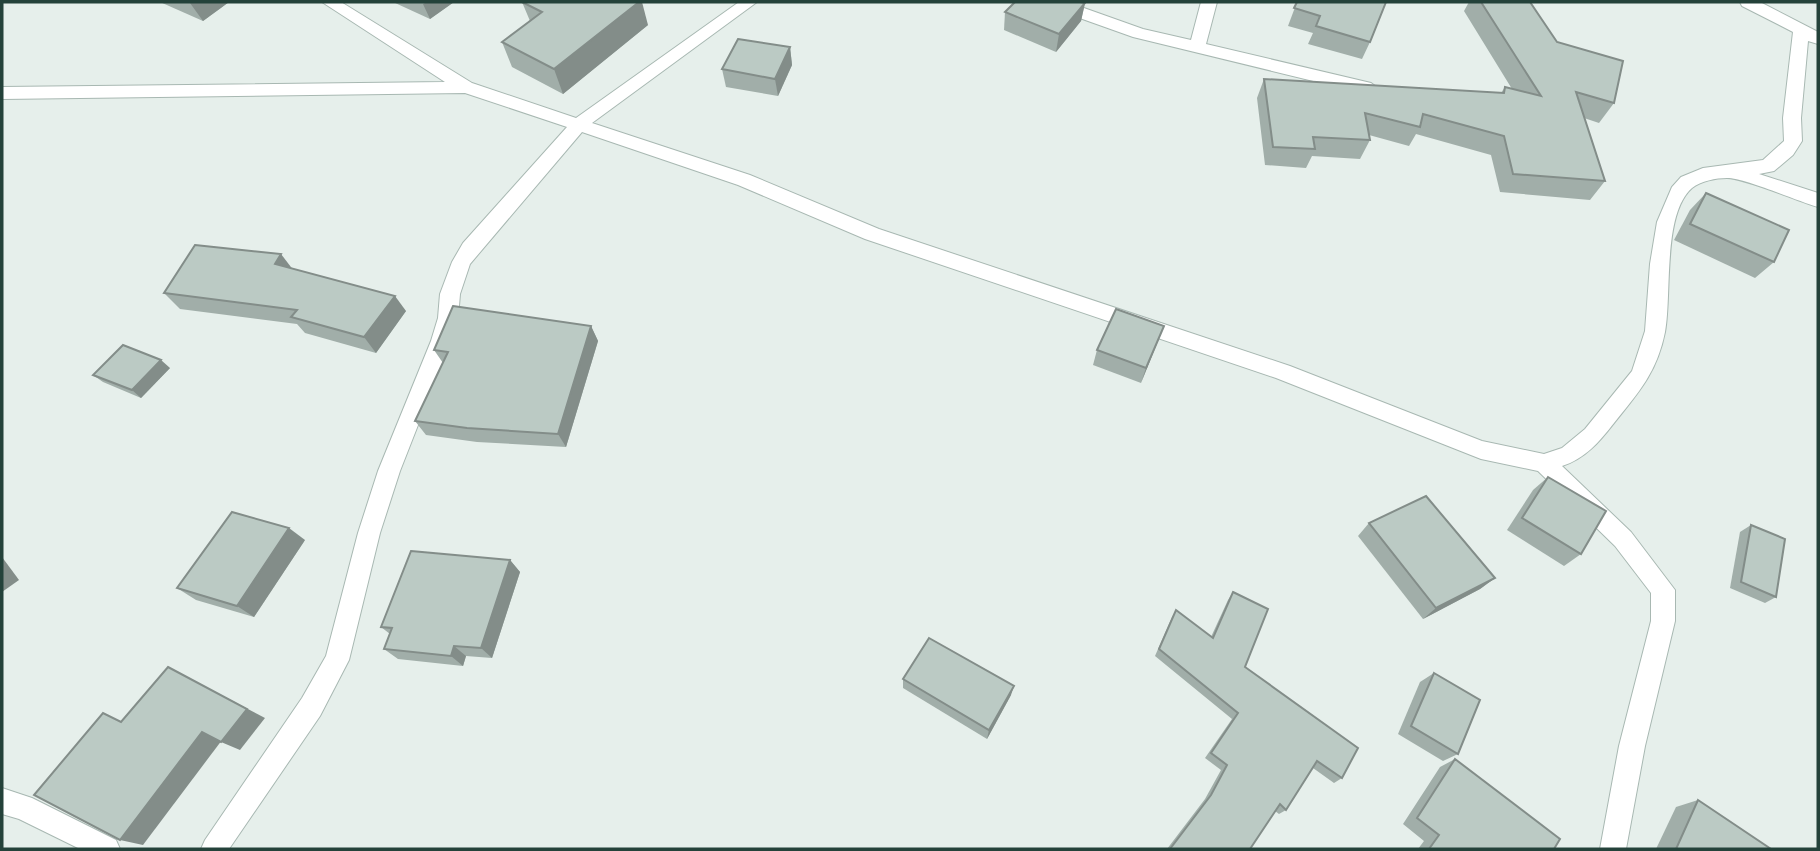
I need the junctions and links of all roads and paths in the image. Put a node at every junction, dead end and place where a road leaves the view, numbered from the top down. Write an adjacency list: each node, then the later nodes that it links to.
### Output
1 (330, 2): 8 (street)
2 (749, 2): 11 (street)
3 (1052, 2): 7 (street)
4 (1209, 2): 7 (street)
5 (1748, 2): 6 (street)
6 (1809, 35): 12 (street)
7 (1196, 47): 9 (street)
8 (467, 87): 10 (street); 11 (street)
9 (1373, 90)
10 (2, 93)
11 (579, 124): 14 (street); 17 (street)
12 (1734, 172): 13 (street); 14 (street)
13 (1818, 200)
14 (1544, 463): 18 (street)
15 (2, 801): 16 (street)
16 (107, 849)
17 (214, 849)
18 (1613, 849)

